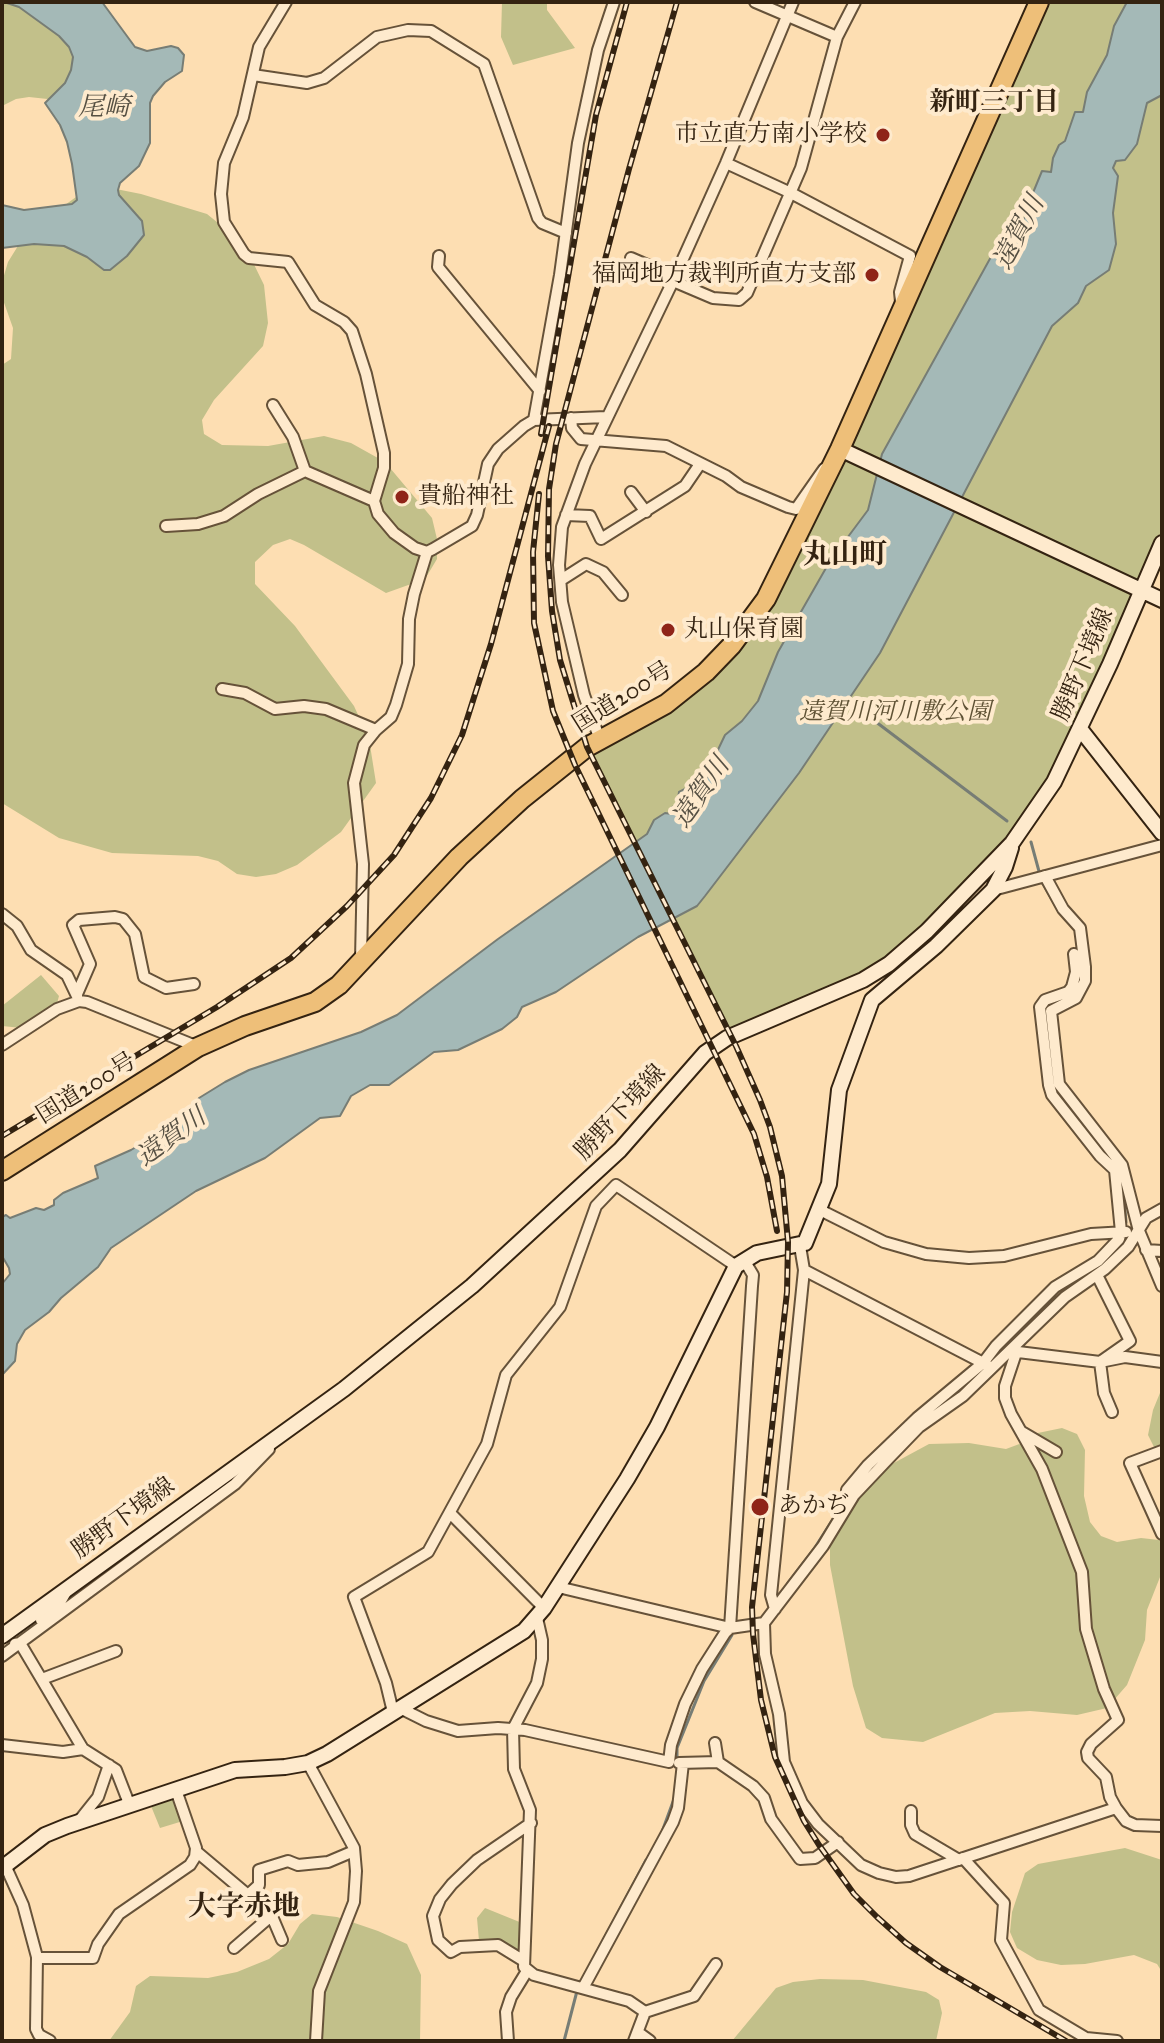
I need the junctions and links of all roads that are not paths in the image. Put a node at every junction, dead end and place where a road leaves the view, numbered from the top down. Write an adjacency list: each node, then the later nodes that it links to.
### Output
1 (286, 2): 9 (street)
2 (614, 2): 12 (street)
3 (755, 2): 7 (street)
4 (793, 2): 7 (street)
5 (855, 2): 8 (street)
6 (1039, 2): 16 (highway, 国道200号)
7 (787, 16): 8 (street); 10 (street)
8 (837, 37): 11 (street)
9 (253, 75): 12 (street); 28 (street)
10 (726, 163): 11 (street); 15 (street)
11 (791, 193): 15 (street); 16 (street)
12 (566, 233): 17 (street)
13 (439, 256): 17 (street)
14 (631, 258): 15 (street)
15 (674, 279): 19 (street)
16 (904, 307): 23 (highway, 国道200号)
17 (540, 391): 21 (street)
18 (273, 405): 26 (street)
19 (606, 417): 20 (street); 22 (street)
20 (571, 418): 21 (street); 22 (street)
21 (534, 420): 33 (street)
22 (596, 441): 24 (street); 30 (street)
23 (844, 450): 25 (highway, 国道200号); 35 (street)
24 (700, 464): 25 (street); 29 (street)
25 (830, 469): 41 (highway, 国道200号)
26 (305, 471): 28 (street); 31 (street)
27 (631, 492): 29 (street)
28 (374, 501): 33 (street)
29 (646, 512): 30 (street)
30 (566, 515): 34 (street)
31 (166, 526)
32 (1162, 543): 35 (street, 勝野下境線)
33 (427, 552): 39 (street)
34 (561, 580): 36 (street); 41 (street)
35 (1135, 589): 37 (street); 40 (street, 勝野下境線)
36 (622, 595)
37 (1162, 600)
38 (222, 689): 39 (street)
39 (376, 730): 49 (street)
40 (1081, 730): 42 (street); 43 (street, 勝野下境線)
41 (600, 740): 49 (highway, 国道200号)
42 (1162, 833)
43 (1012, 843): 46 (street); 75 (street, 勝野下境線)
44 (1162, 845): 45 (street)
45 (1042, 877): 46 (street); 50 (street)
46 (993, 890): 59 (street)
47 (2, 914): 52 (street)
48 (1074, 954): 50 (street)
49 (361, 963): 56 (highway, 国道200号)
50 (1081, 968): 60 (street); 61 (street)
51 (194, 984): 52 (street)
52 (78, 998): 54 (street); 56 (street)
53 (2, 1032): 54 (street)
54 (17, 1035): 55 (street)
55 (2, 1045)
56 (198, 1047): 57 (highway, 国道200号)
57 (2, 1171)
58 (1162, 1209): 60 (street)
59 (820, 1210): 61 (street); 62 (street)
60 (1139, 1231): 61 (street); 63 (street); 67 (street)
61 (1121, 1232): 72 (street)
62 (800, 1246): 65 (street); 66 (street)
63 (1146, 1250): 64 (street); 68 (street)
64 (1162, 1251)
65 (740, 1263): 78 (street); 80 (street); 85 (street)
66 (804, 1270): 72 (street); 82 (street)
67 (1097, 1275): 69 (street); 70 (street)
68 (1162, 1286)
69 (1013, 1352): 70 (street); 72 (street); 74 (street)
70 (1100, 1362): 71 (street); 73 (street)
71 (1162, 1362)
72 (987, 1365): 82 (street)
73 (1112, 1412)
74 (1020, 1431): 77 (street); 103 (street)
75 (280, 1434): 81 (street, 勝野下境線); 87 (street)
76 (1162, 1451): 79 (street)
77 (1056, 1452)
78 (450, 1513): 83 (street); 92 (street)
79 (1162, 1534)
80 (558, 1587): 83 (street); 85 (street)
81 (68, 1588): 86 (street, 勝野下境線); 87 (street)
82 (775, 1609): 84 (street)
83 (541, 1613): 92 (street); 93 (street)
84 (764, 1623): 85 (street); 108 (street)
85 (730, 1628): 99 (street)
86 (2, 1636)
87 (24, 1640): 88 (street); 90 (street); 91 (street)
88 (2, 1649)
89 (116, 1651): 91 (street)
90 (2, 1656)
91 (42, 1679): 96 (street)
92 (396, 1710): 93 (street); 98 (street)
93 (513, 1729): 99 (street); 106 (street)
94 (715, 1743): 97 (street)
95 (2, 1745): 96 (street)
96 (83, 1749): 100 (street)
97 (718, 1762): 99 (street); 108 (street)
98 (308, 1763): 101 (street); 109 (street)
99 (677, 1763): 120 (street)
100 (109, 1765): 102 (street); 105 (street)
101 (176, 1790): 102 (street); 110 (street)
102 (130, 1806): 105 (street)
103 (1116, 1808): 107 (street); 111 (street)
104 (911, 1811): 111 (street)
105 (78, 1822): 112 (street)
106 (531, 1823): 119 (street); 119 (street)
107 (1162, 1826)
108 (838, 1842): 111 (street)
109 (354, 1851): 113 (street); 126 (street)
110 (197, 1852): 113 (street); 117 (street)
111 (961, 1859): 129 (street)
112 (4, 1866): 117 (street)
113 (252, 1894): 114 (street)
114 (271, 1916): 115 (street); 116 (street)
115 (282, 1940)
116 (234, 1948)
117 (37, 1958): 122 (street)
118 (716, 1964): 121 (street)
119 (525, 1966): 120 (street); 127 (street)
120 (583, 1988): 121 (street)
121 (645, 2012): 123 (street)
122 (36, 2029): 124 (street); 125 (street)
123 (636, 2037): 128 (street)
124 (30, 2041)
125 (50, 2041)
126 (316, 2041)
127 (508, 2041)
128 (650, 2041)
129 (1117, 2041)

